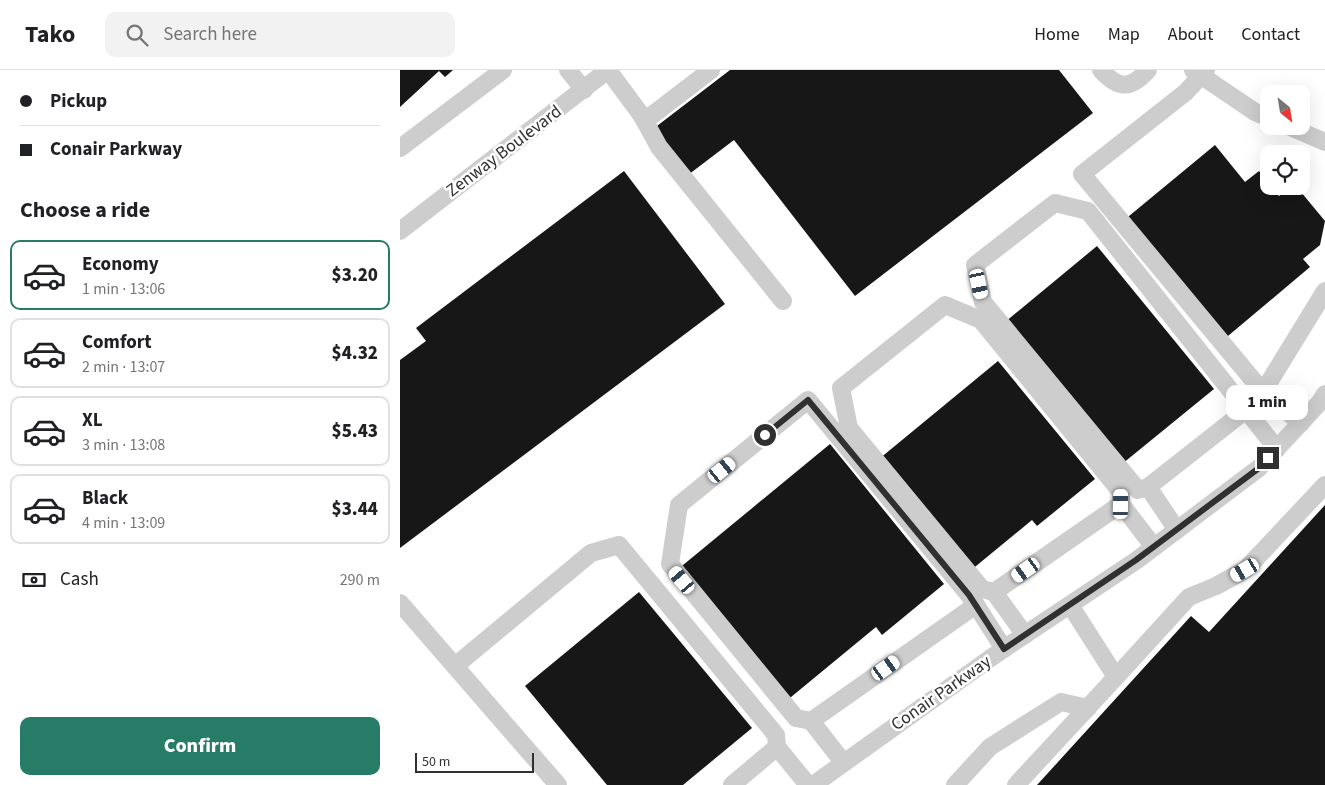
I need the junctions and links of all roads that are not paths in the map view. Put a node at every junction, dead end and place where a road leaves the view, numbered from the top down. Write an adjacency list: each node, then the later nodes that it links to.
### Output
1 (504, 70): 13 (street)
2 (568, 70): 8 (street)
3 (608, 70): 8 (street, Zenway Boulevard); 10 (street)
4 (711, 70): 10 (street)
5 (1101, 70): 6 (street)
6 (1148, 70)
7 (1200, 72): 9 (street); 17 (street)
8 (584, 90): 14 (street, Zenway Boulevard)
9 (1260, 114)
10 (642, 116): 16 (street)
11 (1309, 135): 12 (street)
12 (1325, 142)
13 (400, 148)
14 (400, 231)
15 (1325, 291): 17 (street)
16 (783, 301)
17 (1263, 392): 20 (street)
18 (1325, 394): 20 (street, Conair Parkway)
19 (1246, 410): 21 (street); 23 (street); 23 (street)
20 (1301, 423): 21 (street, Conair Parkway)
21 (1277, 449): 25 (street, Conair Parkway)
22 (1325, 485): 34 (street)
23 (1148, 487): 25 (street)
24 (1121, 504): 26 (street); 27 (street); 27 (street)
25 (1177, 530): 26 (street, Conair Parkway)
26 (1154, 547): 30 (street, Conair Parkway)
27 (994, 592): 31 (street)
28 (400, 604): 33 (street)
29 (976, 605): 32 (street); 36 (street); 36 (street)
30 (1070, 605): 31 (street, Conair Parkway); 34 (street)
31 (1025, 635): 32 (street, Conair Parkway)
32 (1004, 649): 38 (street, Conair Parkway)
33 (455, 666): 37 (street); 39 (street)
34 (1116, 677): 35 (street)
35 (1088, 708): 43 (street); 44 (street)
36 (810, 721): 38 (street)
37 (777, 746): 40 (street); 41 (street)
38 (843, 762): 42 (street, Conair Parkway)
39 (558, 785)
40 (732, 785)
41 (808, 785)
42 (813, 785)
43 (955, 785)
44 (1016, 785)

